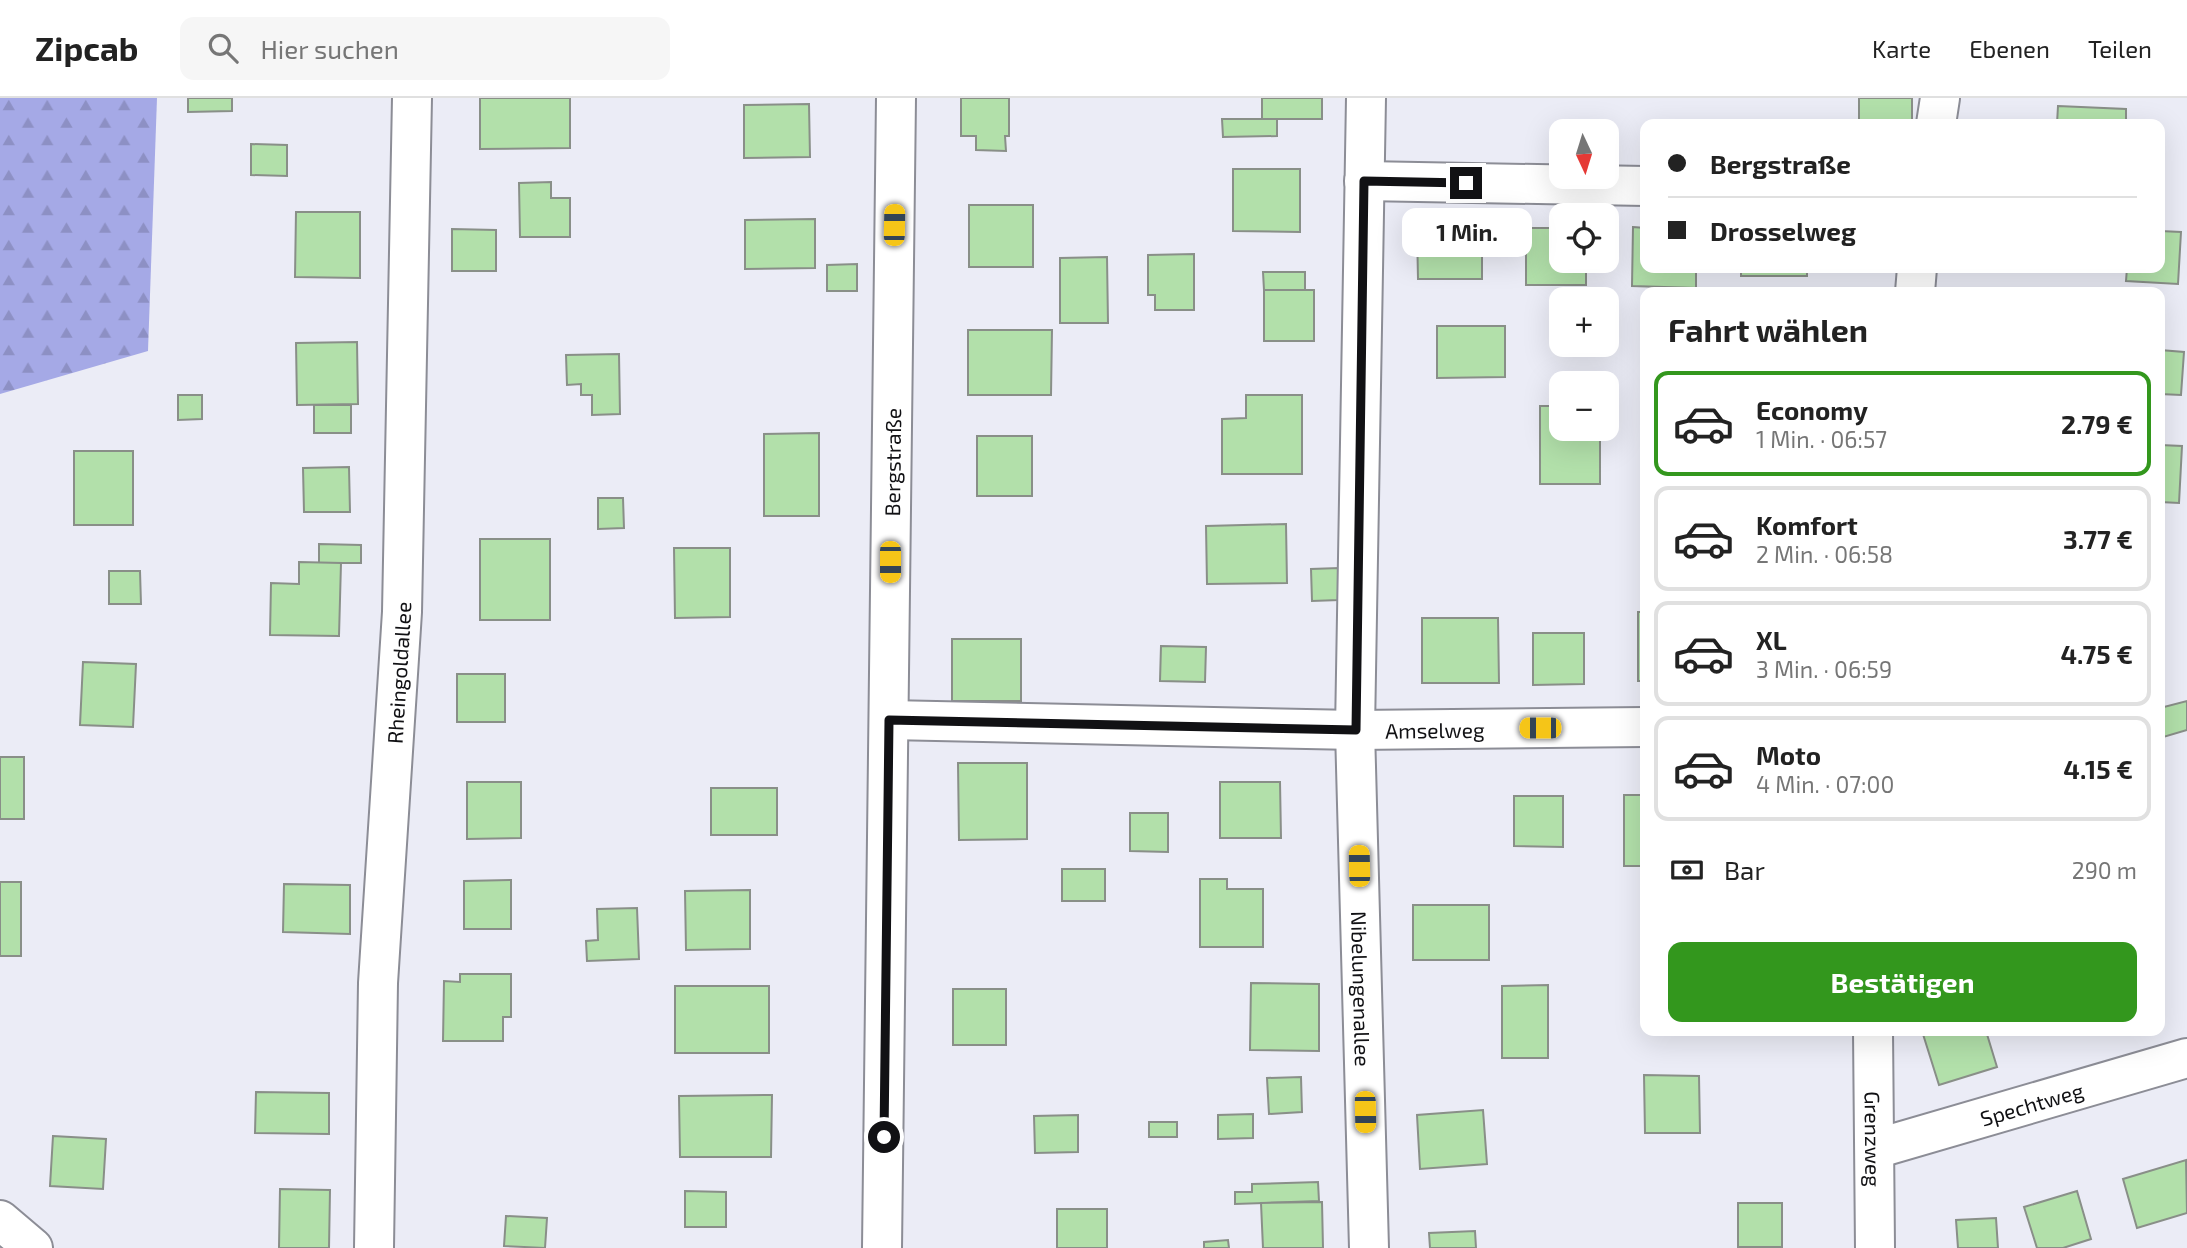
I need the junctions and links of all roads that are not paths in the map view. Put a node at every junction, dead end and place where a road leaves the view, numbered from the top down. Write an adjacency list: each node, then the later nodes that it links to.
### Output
1 (412, 98): 16 (street, Rheingoldallee)
2 (896, 98): 8 (street, Bergstraße)
3 (1366, 98): 6 (street, Nibelungenallee)
4 (1940, 98): 5 (street)
5 (1937, 119)
6 (1364, 181): 7 (street); 10 (street, Nibelungenallee)
7 (1640, 186)
8 (889, 720): 10 (street, Amselweg); 17 (street, Bergstraße)
9 (1640, 727): 10 (street, Amselweg)
10 (1356, 730): 18 (street, Nibelungenallee)
11 (1873, 1036): 13 (street, Grenzweg)
12 (2187, 1058): 13 (street, Spechtweg)
13 (1875, 1149): 19 (street, Grenzweg)
14 (0, 1220): 15 (street)
15 (33, 1248)
16 (374, 1248)
17 (882, 1248)
18 (1368, 1248)
19 (1875, 1248)

